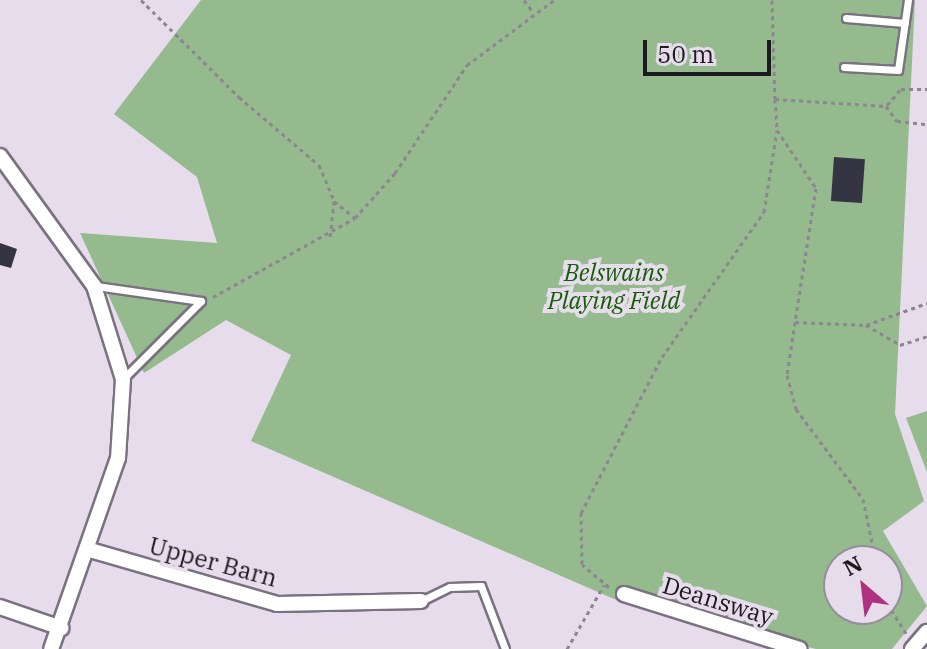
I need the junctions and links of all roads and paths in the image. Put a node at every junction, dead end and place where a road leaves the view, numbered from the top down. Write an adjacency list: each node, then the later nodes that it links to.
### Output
1 (141, 0): 16 (path)
2 (524, 0): 6 (path)
3 (554, 0): 6 (path)
4 (772, 0): 11 (path)
5 (908, 0): 8 (lane)
6 (533, 12): 17 (path)
7 (846, 18): 8 (lane)
8 (905, 23): 9 (lane)
9 (844, 67)
10 (927, 89): 12 (path)
11 (775, 99): 12 (path); 14 (path)
12 (886, 106): 13 (path)
13 (927, 124)
14 (777, 130): 22 (path); 28 (path)
15 (1, 159): 19 (street)
16 (334, 201): 17 (path); 18 (path)
17 (355, 218): 18 (path)
18 (330, 237): 20 (path)
19 (94, 286): 20 (lane); 25 (street)
20 (201, 301): 25 (lane)
21 (927, 303): 23 (path)
22 (795, 322): 23 (path); 26 (path)
23 (866, 325): 24 (path)
24 (927, 336)
25 (123, 379): 27 (street)
26 (873, 545)
27 (90, 550): 30 (street, Upper Barn); 33 (street)
28 (604, 585): 29 (path); 38 (path)
29 (624, 594): 39 (street, Deansway)
30 (421, 601): 37 (lane)
31 (0, 607): 33 (street)
32 (900, 625): 35 (path)
33 (61, 628): 36 (street)
34 (927, 632): 35 (street)
35 (913, 646)
36 (51, 649)
37 (505, 649)
38 (567, 649)
39 (800, 649)

